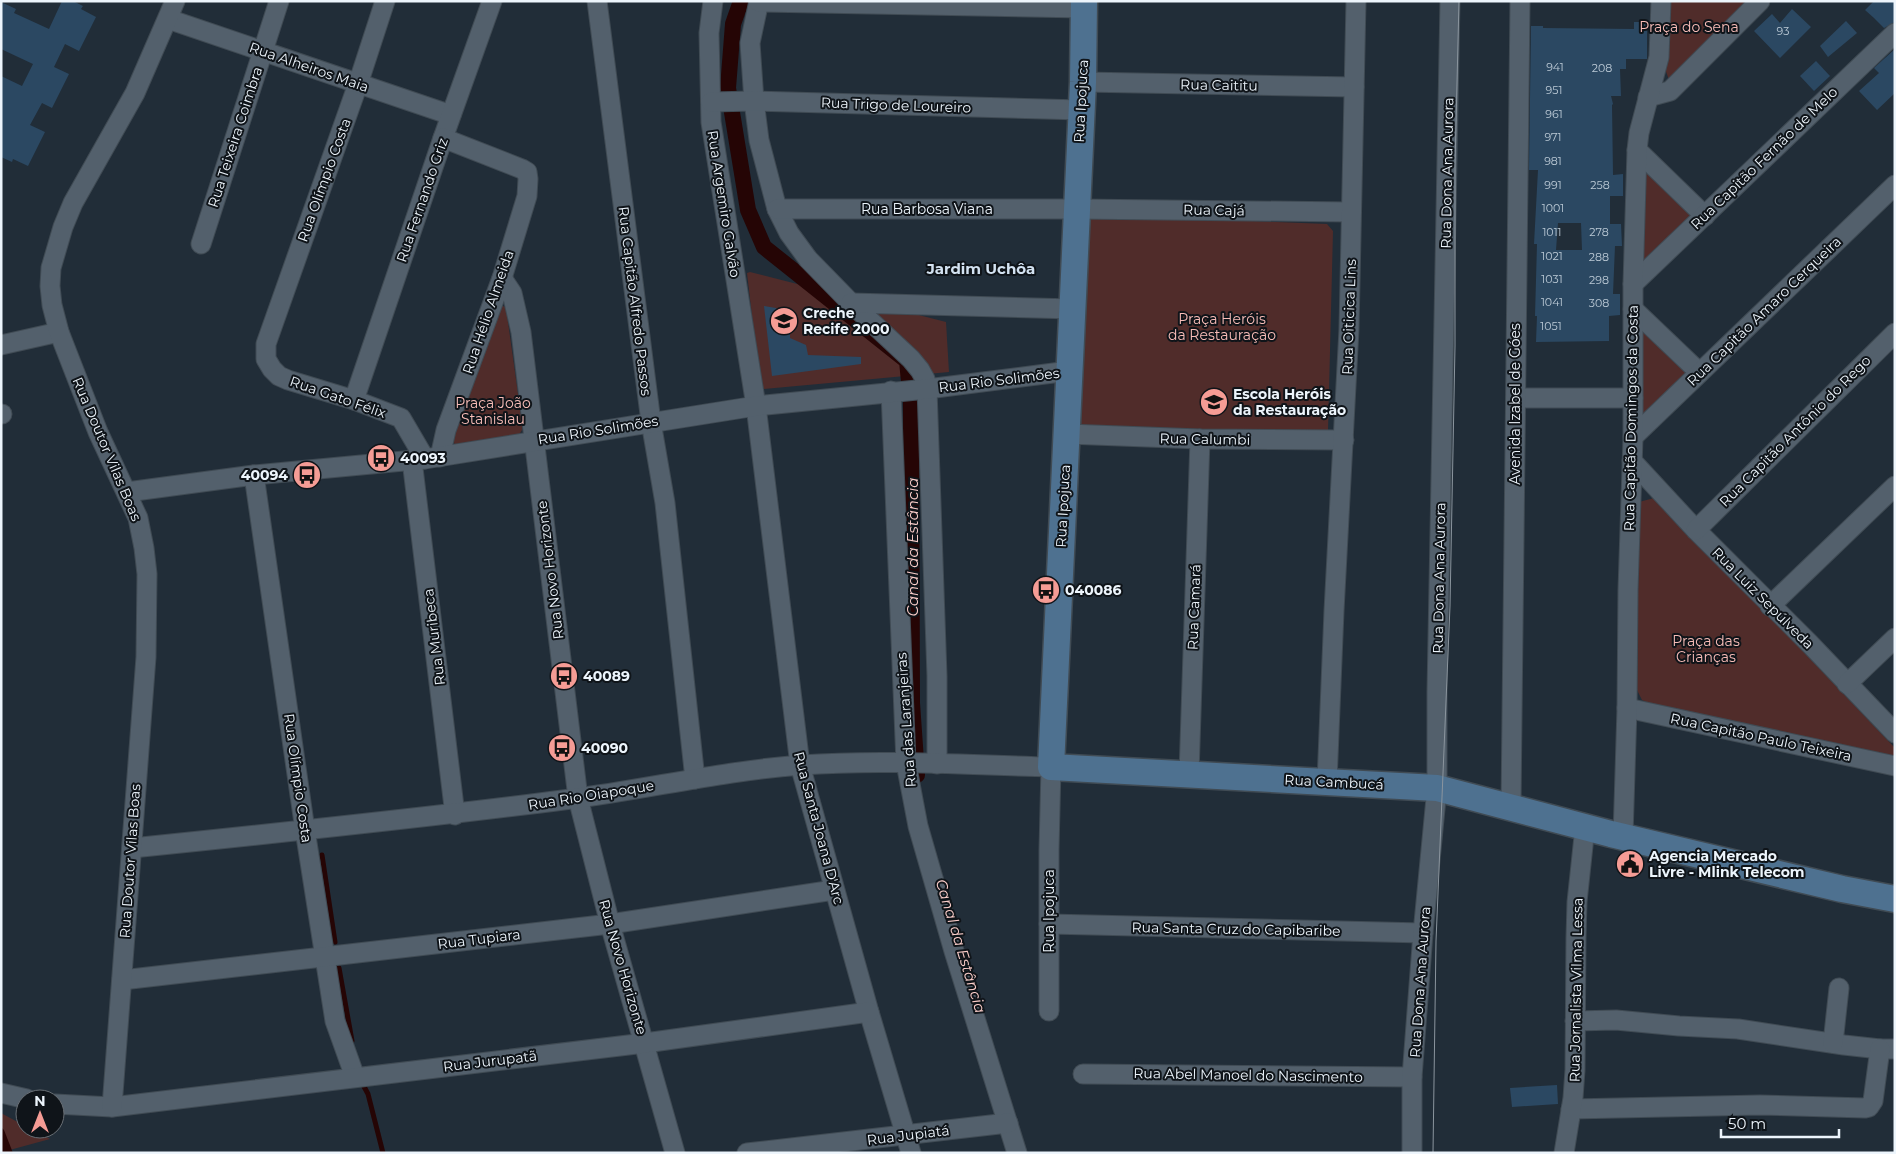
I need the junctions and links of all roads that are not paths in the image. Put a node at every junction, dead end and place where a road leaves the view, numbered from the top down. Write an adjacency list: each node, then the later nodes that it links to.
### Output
1 (175, 1): 14 (street, Rua Doutor Vilas Boas)
2 (279, 1): 16 (street, Rua Teixeira Coimbra)
3 (385, 1): 18 (street, Rua Olímpio Costa)
4 (492, 1): 24 (street, Rua Fernando Griz)
5 (597, 1): 50 (street, Rua Capitão Alfredo Passos)
6 (713, 1): 22 (street, Rua Argemiro Galvão)
7 (1356, 1): 19 (street, Rua Oiticica Lins)
8 (1450, 1): 75 (street, Rua Dona Ana Aurora)
9 (1520, 1): 46 (street, Avenida Izabel de Góes)
10 (1661, 1): 20 (street, Rua Capitão Domingos da Costa)
11 (1760, 1): 20 (street)
12 (759, 2): 13 (street); 21 (street)
13 (1084, 4): 17 (main road, Rua Ipojuca)
14 (168, 19): 16 (street, Rua Alheiros Maia); 38 (street, Rua Doutor Vilas Boas)
15 (1895, 32): 31 (street, Rua Capitão Fernão de Melo)
16 (262, 51): 18 (street, Rua Alheiros Maia); 32 (street, Rua Teixeira Coimbra)
17 (1083, 82): 19 (street, Rua Caititu); 23 (main road, Rua Ipojuca)
18 (358, 84): 24 (street, Rua Alheiros Maia); 41 (street, Rua Olímpio Costa)
19 (1354, 88): 30 (street, Rua Oiticica Lins)
20 (1648, 97): 26 (street, Rua Capitão Domingos da Costa)
21 (752, 100): 22 (street, Rua Trigo de Loureiro); 23 (street, Rua Trigo de Loureiro); 28 (street)
22 (713, 102): 49 (street, Rua Argemiro Galvão)
23 (1081, 110): 29 (main road, Rua Ipojuca)
24 (451, 115): 25 (street, Rua Fernando Griz)
25 (443, 138): 33 (street, Rua Hélio Almeida); 48 (street, Rua Fernando Griz)
26 (1637, 150): 31 (street); 34 (street, Rua Capitão Domingos da Costa)
27 (1895, 185): 43 (street, Rua Capitão Amaro Cerqueira)
28 (777, 208): 29 (street, Rua Barbosa Viana); 35 (street)
29 (1076, 209): 30 (street, Rua Cajá); 36 (main road, Rua Ipojuca)
30 (1351, 212): 55 (street, Rua Oiticica Lins)
31 (1705, 216): 34 (street, Rua Capitão Fernão de Melo)
32 (201, 244)
33 (502, 278): 54 (street, Rua Novo Horizonte); 56 (street, Rua Hélio Almeida)
34 (1633, 284): 37 (street, Rua Capitão Domingos da Costa)
35 (851, 303): 36 (street); 44 (street)
36 (1073, 309): 42 (main road, Rua Ipojuca)
37 (1633, 309): 43 (street); 47 (street, Rua Capitão Domingos da Costa)
38 (59, 332): 40 (street); 60 (street, Rua Doutor Vilas Boas)
39 (1895, 333): 61 (street, Rua Capitão Antônio do Rego)
40 (1, 346)
41 (266, 359): 48 (street, Rua Gato Félix)
42 (1069, 371): 44 (street, Rua Rio Solimões); 51 (main road, Rua Ipojuca)
43 (1699, 372): 52 (street, Rua Capitão Amaro Cerqueira)
44 (923, 389): 45 (street, Rua Rio Solimões); 68 (street, Rua das Laranjeiras)
45 (895, 391): 49 (street, Rua Rio Solimões); 67 (street, Rua das Laranjeiras)
46 (1516, 398): 47 (street); 77 (street, Avenida Izabel de Góes)
47 (1633, 398): 52 (street, Rua Capitão Domingos da Costa)
48 (354, 400): 56 (street, Rua Gato Félix)
49 (756, 406): 50 (street, Rua Rio Solimões); 69 (street, Rua Santa Joana D'Arc)
50 (651, 422): 54 (street, Rua Rio Solimões); 73 (street, Rua Capitão Alfredo Passos)
51 (1067, 434): 53 (street, Rua Calumbi); 71 (main road, Rua Ipojuca)
52 (1633, 437): 57 (street, Rua Capitão Domingos da Costa)
53 (1200, 439): 55 (street, Rua Calumbi); 72 (street, Rua Camará)
54 (533, 440): 56 (street, Rua Rio Solimões); 76 (street, Rua Novo Horizonte)
55 (1344, 440): 74 (street, Rua Oiticica Lins)
56 (426, 458): 58 (street, Rua Rio Solimões); 78 (street, Rua Muribeca)
57 (1632, 461): 61 (street, Rua Luiz Sepúlveda); 65 (street, Rua Capitão Domingos da Costa)
58 (254, 475): 60 (street, Rua Rio Solimões); 80 (street, Rua Olímpio Costa)
59 (1895, 486): 62 (street)
60 (127, 492): 82 (street, Rua Doutor Vilas Boas)
61 (1696, 530): 62 (street, Rua Luiz Sepúlveda)
62 (1770, 606): 64 (street, Rua Luiz Sepúlveda)
63 (1895, 638): 64 (street)
64 (1847, 684): 66 (street, Rua Luiz Sepúlveda)
65 (1628, 708): 70 (street, Rua Capitão Paulo Teixeira); 81 (street, Rua Capitão Domingos da Costa)
66 (1895, 733)
67 (907, 763): 68 (street, Rua Rio Oiapoque); 69 (street, Rua Rio Oiapoque); 105 (street, Rua das Laranjeiras)
68 (935, 764): 71 (street, Rua Rio Oiapoque)
69 (800, 765): 73 (street, Rua Rio Oiapoque); 83 (street, Rua Santa Joana D'Arc)
70 (1895, 766)
71 (1051, 767): 72 (main road, Rua Cambucá); 86 (street, Rua Ipojuca)
72 (1189, 774): 74 (main road, Rua Cambucá)
73 (695, 779): 76 (street, Rua Rio Oiapoque)
74 (1327, 782): 75 (main road, Rua Cambucá)
75 (1437, 788): 77 (main road, Rua Cambucá); 87 (street, Rua Dona Ana Aurora)
76 (578, 798): 78 (street, Rua Rio Oiapoque); 85 (street, Rua Novo Horizonte)
77 (1511, 806): 79 (main road, Rua Cambucá)
78 (455, 815): 80 (street, Rua Rio Oiapoque)
79 (1585, 827): 81 (main road, Rua Cambucá); 93 (street, Rua Jornalista Vilma Lessa)
80 (305, 830): 82 (street, Rua Rio Oiapoque); 88 (street, Rua Olímpio Costa)
81 (1617, 835): 84 (main road, Rua Cambucá)
82 (132, 848): 89 (street, Rua Doutor Vilas Boas)
83 (834, 890): 85 (street, Rua Tupiara); 92 (street, Rua Santa Joana D'Arc)
84 (1895, 899)
85 (610, 924): 88 (street, Rua Tupiara); 94 (street, Rua Novo Horizonte)
86 (1050, 924): 87 (street, Rua Santa Cruz do Capibaribe); 91 (street, Rua Ipojuca)
87 (1423, 933): 99 (street, Rua Dona Ana Aurora)
88 (325, 956): 89 (street, Rua Tupiara); 98 (street, Rua Olímpio Costa)
89 (122, 980): 103 (street, Rua Doutor Vilas Boas)
90 (1839, 988): 95 (street)
91 (1049, 1011)
92 (868, 1012): 94 (street, Rua Jurupatã); 106 (street, Rua Santa Joana D'Arc)
93 (1575, 1021): 95 (street); 104 (street, Rua Jornalista Vilma Lessa)
94 (645, 1043): 98 (street, Rua Jurupatã); 107 (street, Rua Novo Horizonte)
95 (1833, 1043): 96 (street)
96 (1887, 1049): 104 (street)
97 (1083, 1074): 99 (street, Rua Abel Manoel do Nascimento)
98 (355, 1077): 103 (street, Rua Jurupatã)
99 (1412, 1077): 110 (street, Rua Dona Ana Aurora)
100 (1, 1093): 101 (street)
101 (15, 1096)
102 (65, 1105): 103 (street, Rua Jurupatã)
103 (112, 1107)
104 (1571, 1109): 111 (street, Rua Jornalista Vilma Lessa)
105 (1008, 1123): 106 (street, Rua Jupiatá); 109 (street, Rua das Laranjeiras)
106 (909, 1144): 108 (street, Rua Jupiatá)
107 (675, 1153)
108 (747, 1153)
109 (1017, 1153)
110 (1412, 1153)
111 (1564, 1153)

